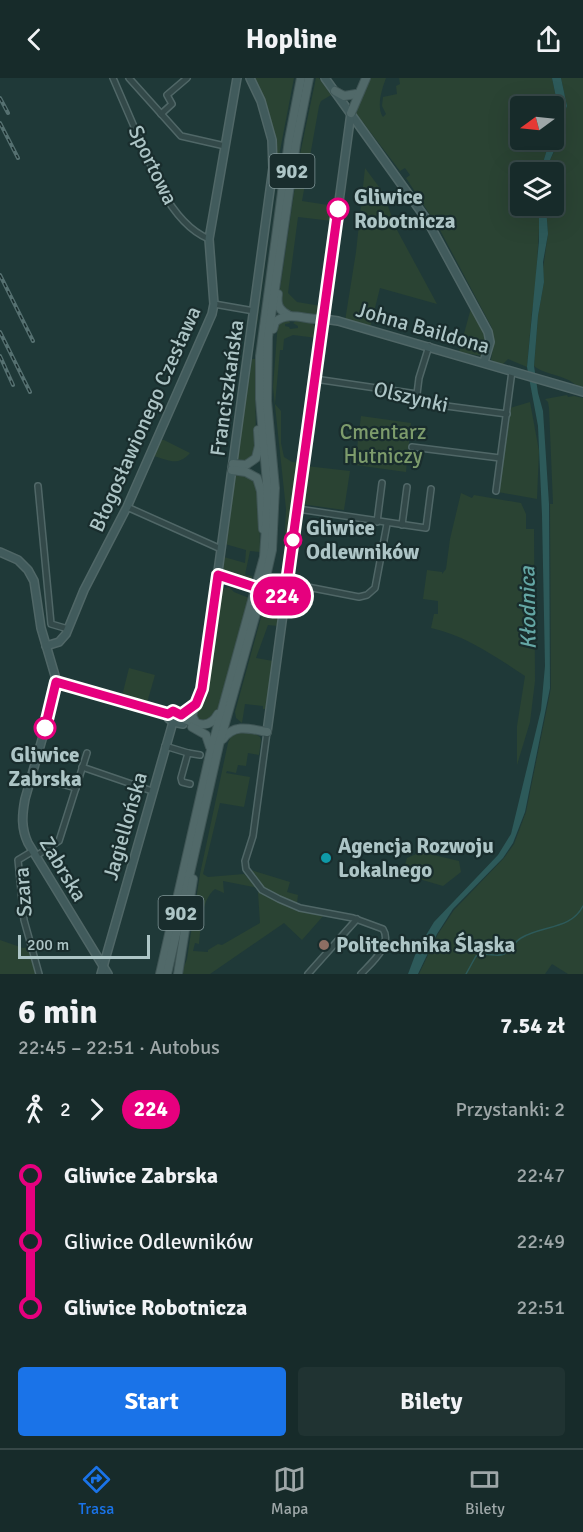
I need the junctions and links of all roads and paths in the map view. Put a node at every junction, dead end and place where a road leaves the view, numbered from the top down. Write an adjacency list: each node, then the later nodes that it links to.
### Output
1 (113, 78): 17 (street, Sportowa)
2 (129, 78): 13 (street, Sportowa)
3 (187, 78): 13 (street, Sportowa)
4 (237, 78): 16 (street, Błogosławionego Czesława)
5 (250, 78): 20 (street, Franciszkańska)
6 (301, 78): 30 (main road, 902)
7 (309, 78): 18 (main road, 902)
8 (325, 78): 10 (street)
9 (366, 78): 11 (main road)
10 (335, 91): 11 (main road); 12 (street)
11 (359, 91): 12 (main road)
12 (351, 113): 14 (street); 15 (street)
13 (161, 114): 16 (street)
14 (365, 132): 15 (street); 25 (street)
15 (348, 136): 22 (street)
16 (225, 146): 17 (street, Błogosławionego Czesława)
17 (209, 239): 19 (street, Błogosławionego Czesława)
18 (278, 264): 21 (main road); 24 (main road, 902)
19 (214, 304): 20 (street); 40 (street, Błogosławionego Czesława)
20 (254, 311): 34 (street, Franciszkańska)
21 (290, 316): 22 (main road); 24 (main road)
22 (324, 319): 23 (street, Johna Baildona); 27 (street)
23 (429, 346): 25 (street, Johna Baildona); 29 (street)
24 (267, 358): 54 (main road, 902)
25 (484, 362): 26 (street, Johna Baildona)
26 (515, 372): 28 (street, Johna Baildona); 31 (street)
27 (315, 379): 29 (street, Olszynki); 41 (street)
28 (581, 392)
29 (417, 394): 31 (street, Olszynki)
30 (260, 399): 34 (main road); 46 (main road, 902)
31 (507, 414): 33 (street)
32 (412, 447): 33 (street)
33 (500, 458): 39 (street)
34 (232, 467): 45 (street, Franciszkańska); 46 (main road)
35 (382, 483): 42 (street)
36 (39, 486): 51 (street)
37 (407, 487): 44 (street)
38 (431, 489): 44 (street)
39 (496, 491)
40 (127, 507): 45 (street); 51 (street, Błogosławionego Czesława)
41 (298, 509): 42 (street); 49 (street)
42 (377, 522): 43 (street)
43 (387, 524): 44 (street); 49 (street)
44 (402, 525)
45 (221, 549): 48 (street, Franciszkańska)
46 (264, 551): 54 (main road, 902)
47 (0, 552): 52 (street, Zabrska)
48 (218, 575): 50 (street, bridge); 55 (street, Franciszkańska)
49 (287, 583): 50 (street)
50 (285, 597): 61 (street)
51 (68, 629): 52 (street, Błogosławionego Czesława)
52 (46, 646): 53 (street, Zabrska)
53 (56, 682): 56 (street); 69 (street, Zabrska)
54 (227, 703): 59 (main road); 60 (main road); 62 (main road, 902); 66 (main road, 902)
55 (195, 707): 57 (street, Franciszkańska); 59 (main road)
56 (168, 714): 57 (street); 58 (street)
57 (183, 719): 58 (street); 59 (main road); 66 (main road)
58 (173, 722): 63 (street, Jagiellońska)
59 (197, 724)
60 (240, 728): 61 (main road); 62 (main road)
61 (267, 732): 75 (street)
62 (219, 745): 73 (main road, 902)
63 (165, 746): 65 (street); 72 (street, Jagiellońska)
64 (87, 753): 68 (street)
65 (188, 753): 67 (street); 70 (street)
66 (210, 754): 79 (main road, 902)
67 (200, 755)
68 (82, 767): 71 (street); 72 (street)
69 (31, 776): 71 (street); 74 (street, Zabrska)
70 (190, 784)
71 (76, 788): 74 (street)
72 (152, 791): 76 (street, Jagiellońska)
73 (195, 851): 80 (main road, 902); 81 (main road)
74 (35, 853): 76 (street, Zabrska); 77 (street, Szara)
75 (357, 919): 82 (street); 83 (street)
76 (102, 970): 78 (street, Zabrska)
77 (39, 974)
78 (108, 974)
79 (159, 974)
80 (167, 974)
81 (178, 974)
82 (308, 974)
83 (361, 974)

